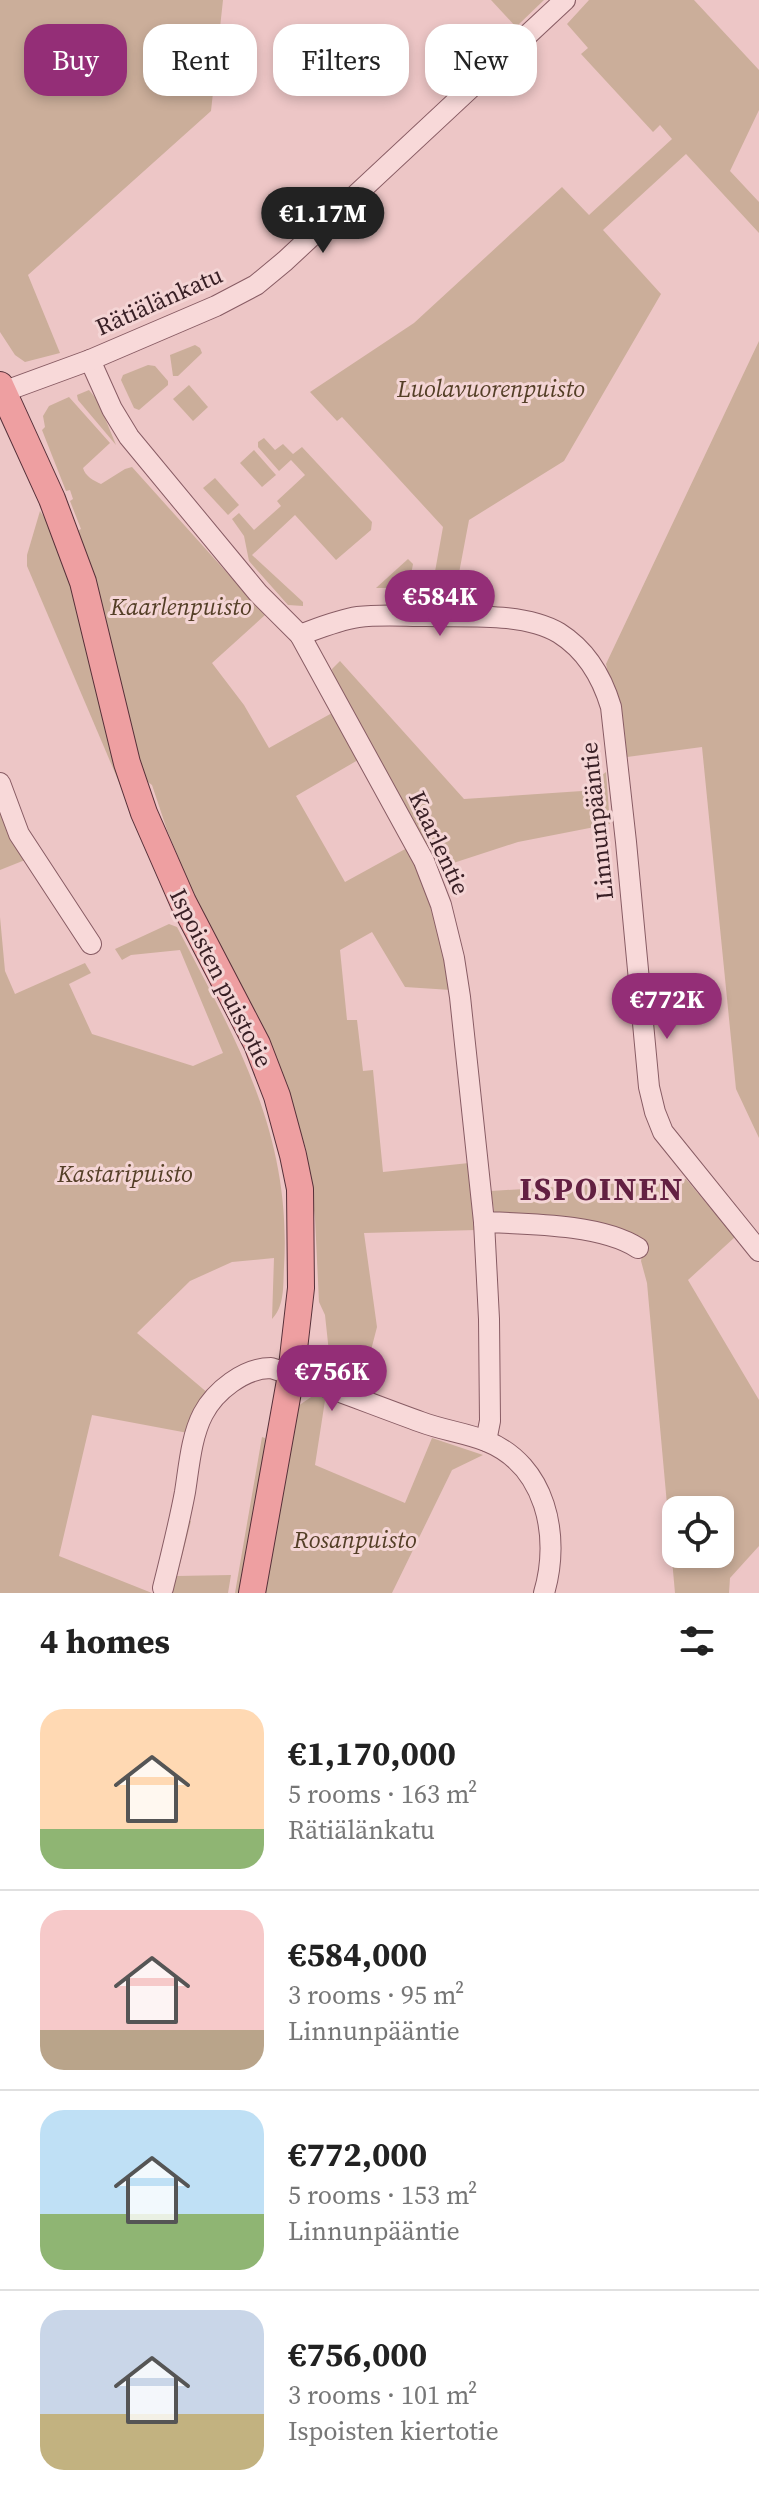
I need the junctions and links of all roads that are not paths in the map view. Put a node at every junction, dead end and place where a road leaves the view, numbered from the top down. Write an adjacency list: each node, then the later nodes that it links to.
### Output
1 (565, 0): 2 (street, Rätiälänkatu)
2 (90, 360): 3 (street, Rätiälänkatu); 4 (street, Kaarlentie)
3 (1, 390): 10 (main road, Ispoisten puistotie)
4 (300, 635): 7 (street, Kaarlentie); 9 (street, Linnunpääntie)
5 (0, 783): 6 (street)
6 (91, 944)
7 (484, 1222): 8 (street); 11 (street, Kaarlentie)
8 (638, 1248)
9 (759, 1251)
10 (291, 1375): 11 (street); 12 (street); 13 (main road, Ispoisten puistotie)
11 (486, 1441): 14 (street)
12 (163, 1588)
13 (252, 1593)
14 (544, 1593)

